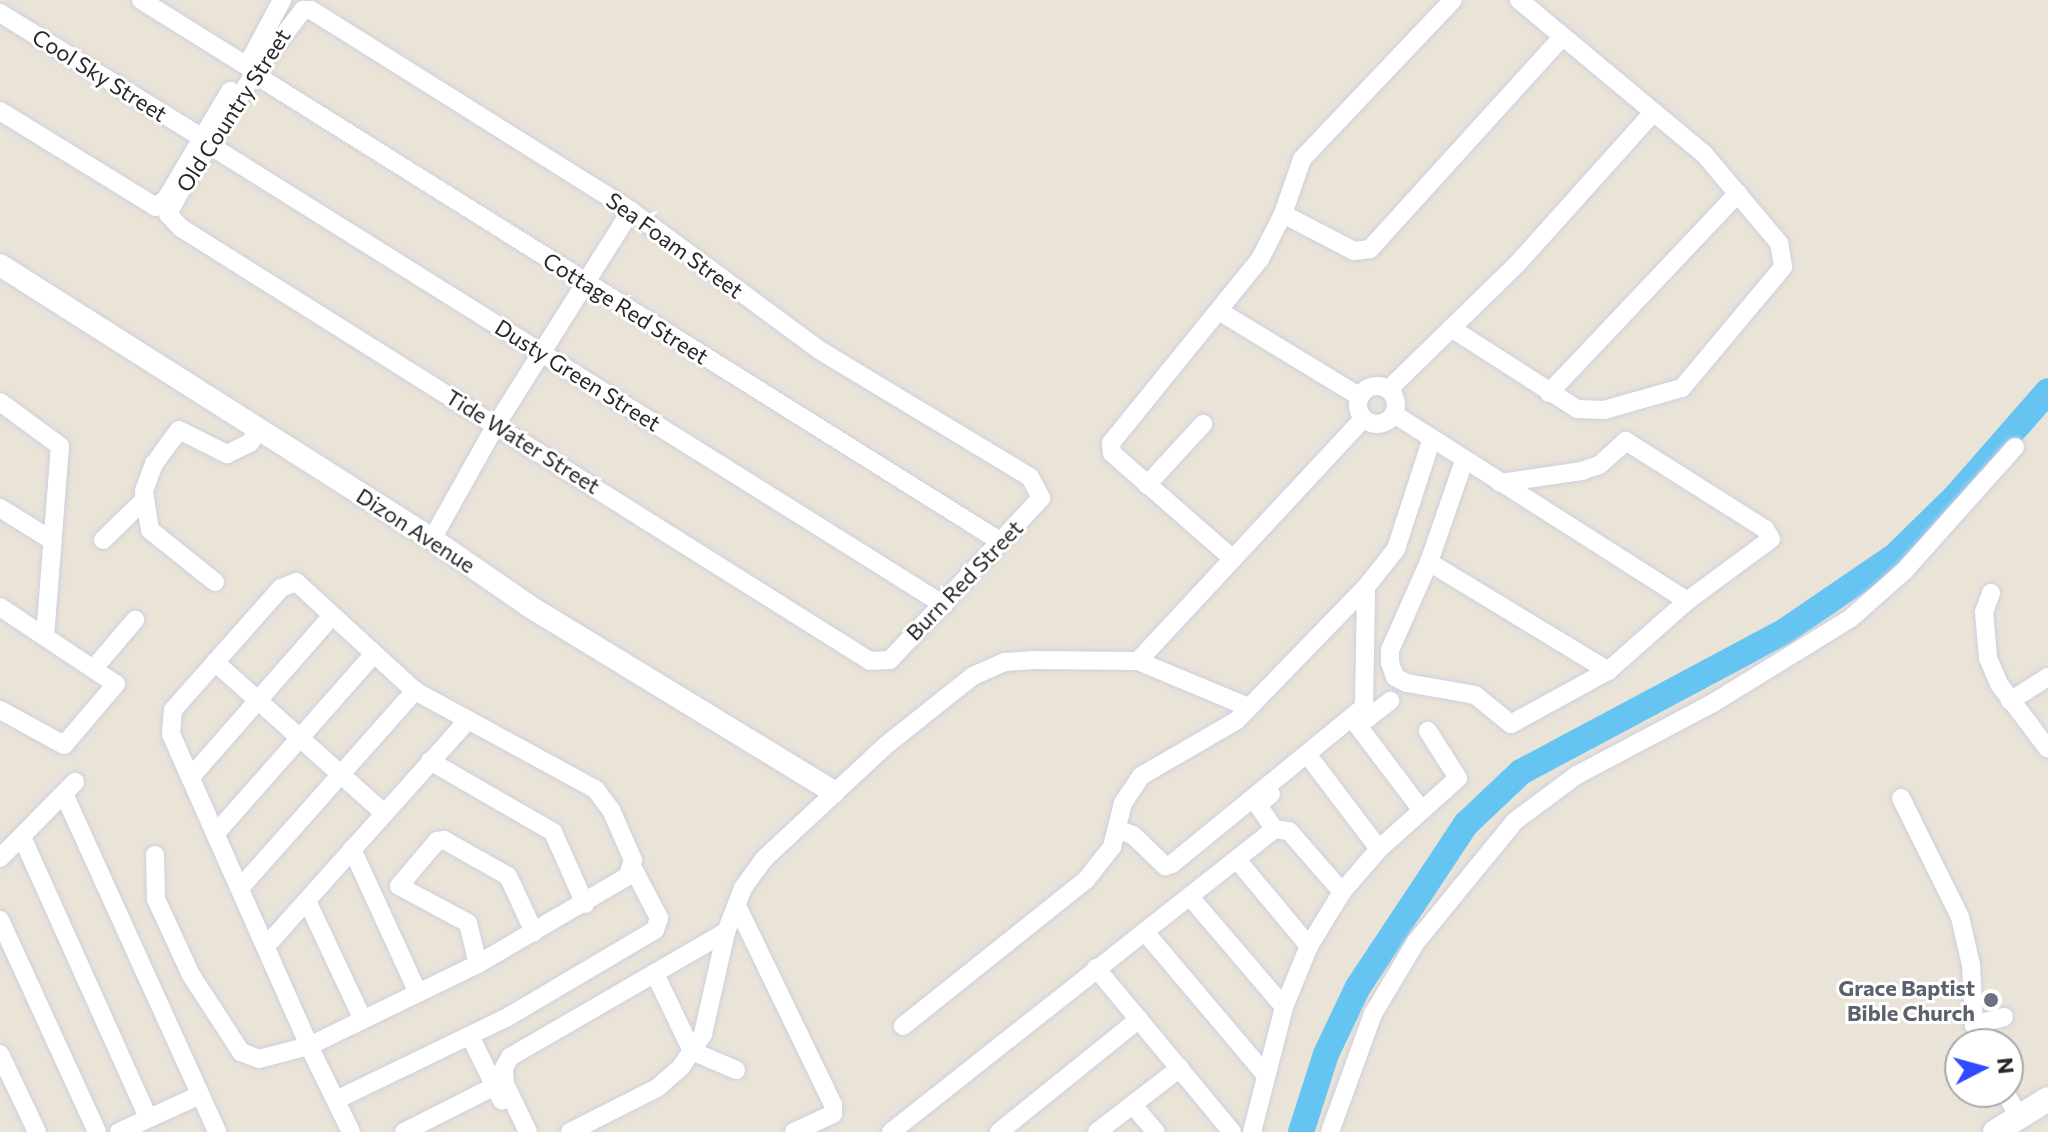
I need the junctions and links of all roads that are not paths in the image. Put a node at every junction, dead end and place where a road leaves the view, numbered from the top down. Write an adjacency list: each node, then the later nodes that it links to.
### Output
1 (141, 0): 8 (street, Cottage Red Street)
2 (1453, 0): 15 (street)
3 (1519, 0): 7 (street)
4 (282, 2): 8 (street)
5 (303, 10): 8 (street, Old Country Street); 14 (street, Sea Foam Street)
6 (0, 13): 11 (street, Cool Sky Street)
7 (1563, 36): 10 (street); 15 (street)
8 (250, 70): 11 (street, Old Country Street); 17 (street, Cottage Red Street)
9 (0, 111): 13 (street, Tide Water Street)
10 (1651, 115): 12 (street); 19 (street)
11 (206, 142): 13 (street, Old Country Street); 20 (street, Dusty Green Street)
12 (1738, 193): 22 (street); 22 (street)
13 (162, 210): 28 (street, Tide Water Street)
14 (631, 211): 17 (street); 35 (street, Sea Foam Street)
15 (1283, 214): 18 (street)
16 (0, 265): 29 (street, Dizon Avenue)
17 (585, 282): 20 (street); 40 (street, Cottage Red Street)
18 (1219, 311): 23 (street); 34 (street)
19 (1451, 328): 21 (street); 22 (street)
20 (542, 352): 28 (street); 48 (street, Dusty Green Street)
21 (1389, 389): 23 (street); 25 (street)
22 (1549, 393)
23 (1359, 396): 26 (street)
24 (0, 402): 41 (street)
25 (1394, 414): 26 (street); 30 (street)
26 (1363, 419): 42 (street)
27 (1203, 424): 34 (street)
28 (496, 425): 38 (street); 56 (street, Tide Water Street)
29 (259, 428): 36 (street); 38 (street, Dizon Avenue)
30 (1431, 441): 32 (street); 45 (street)
31 (2015, 447): 145 (street)
32 (1464, 461): 33 (street); 43 (street)
33 (1500, 483): 47 (street); 47 (street)
34 (1147, 485): 42 (street)
35 (1041, 491): 40 (street, Burn Red Street)
36 (143, 501): 39 (street); 44 (street)
37 (0, 508): 41 (street)
38 (432, 539): 75 (street, Dizon Avenue)
39 (103, 540)
40 (998, 540): 48 (street, Burn Red Street)
41 (53, 541): 52 (street)
42 (1233, 559): 54 (street)
43 (1429, 562): 58 (street); 58 (street)
44 (215, 582)
45 (1366, 587): 64 (street); 80 (street)
46 (1991, 593): 63 (street)
47 (1687, 601): 58 (street)
48 (944, 605): 56 (street, Burn Red Street)
49 (0, 607): 52 (street)
50 (332, 616): 53 (street); 55 (street); 61 (street)
51 (135, 620): 57 (street)
52 (45, 636): 57 (street)
53 (373, 655): 60 (street); 69 (street)
54 (1138, 661): 64 (street); 75 (street)
55 (215, 662): 61 (street); 74 (street)
56 (881, 664)
57 (95, 667): 65 (street)
58 (1608, 671)
59 (2048, 677): 63 (street)
60 (415, 691): 66 (street); 73 (street)
61 (258, 700): 69 (street); 74 (street)
62 (1390, 701): 67 (street)
63 (2010, 701): 70 (street)
64 (1248, 707): 80 (street)
65 (0, 710)
66 (463, 719): 71 (street); 88 (street)
67 (1358, 726): 72 (street); 77 (street)
68 (1428, 731): 77 (street)
69 (298, 737): 73 (street); 81 (street)
70 (2048, 749)
71 (430, 761): 78 (street); 95 (street)
72 (1313, 762): 79 (street); 84 (street)
73 (342, 775): 78 (street); 89 (street)
74 (190, 778): 81 (street)
75 (834, 792): 96 (street)
76 (1901, 798): 111 (street)
77 (1420, 808): 84 (street)
78 (383, 812): 83 (street)
79 (1274, 829): 87 (street); 91 (street)
80 (1119, 830): 112 (street)
81 (216, 833): 89 (street)
82 (22, 837): 86 (street); 122 (street); 128 (street)
83 (352, 849): 93 (street); 94 (street)
84 (1379, 849): 91 (street)
85 (155, 855): 115 (street)
86 (0, 858)
87 (1238, 861): 92 (street); 102 (street)
88 (634, 870): 95 (street); 114 (street)
89 (240, 888): 101 (street)
90 (400, 889): 93 (street); 98 (street); 103 (street)
91 (1342, 892): 102 (street)
92 (1191, 898): 100 (street); 107 (street)
93 (379, 900): 106 (street)
94 (308, 903): 101 (street); 110 (street)
95 (585, 904): 98 (street)
96 (737, 906): 99 (street); 138 (street)
97 (0, 920): 130 (street)
98 (534, 932): 103 (street)
99 (726, 932): 105 (street); 116 (street)
100 (1145, 932): 104 (street); 120 (street)
101 (267, 945): 115 (street)
102 (1309, 946): 107 (street)
103 (478, 964): 106 (street)
104 (1096, 968): 109 (street); 139 (street)
105 (655, 974): 116 (street); 136 (street)
106 (418, 993): 110 (street)
107 (1284, 1007): 120 (street)
108 (2004, 1017): 111 (street)
109 (1139, 1019): 118 (street); 140 (street)
110 (363, 1020): 115 (street)
111 (1974, 1025): 113 (street)
112 (903, 1026)
113 (1975, 1028)
114 (470, 1036): 121 (street); 124 (street)
115 (309, 1046): 124 (street)
116 (692, 1051): 119 (street); 137 (street)
117 (0, 1054): 129 (street)
118 (1180, 1068): 125 (street); 143 (street)
119 (736, 1070)
120 (1265, 1074): 144 (street)
121 (495, 1086): 134 (street); 135 (street)
122 (200, 1095): 128 (street); 132 (street)
123 (2048, 1099): 127 (main road)
124 (336, 1100): 133 (street)
125 (1133, 1105): 141 (street); 142 (street)
126 (2014, 1108): 127 (street)
127 (2019, 1117): 146 (main road)
128 (148, 1118): 131 (street)
129 (37, 1132)
130 (97, 1132)
131 (119, 1132)
132 (217, 1132)
133 (351, 1132)
134 (404, 1132)
135 (517, 1132)
136 (528, 1132)
137 (570, 1132)
138 (794, 1132)
139 (891, 1132)
140 (999, 1132)
141 (1097, 1132)
142 (1156, 1132)
143 (1232, 1132)
144 (1252, 1132)
145 (1330, 1132)
146 (1995, 1132)

